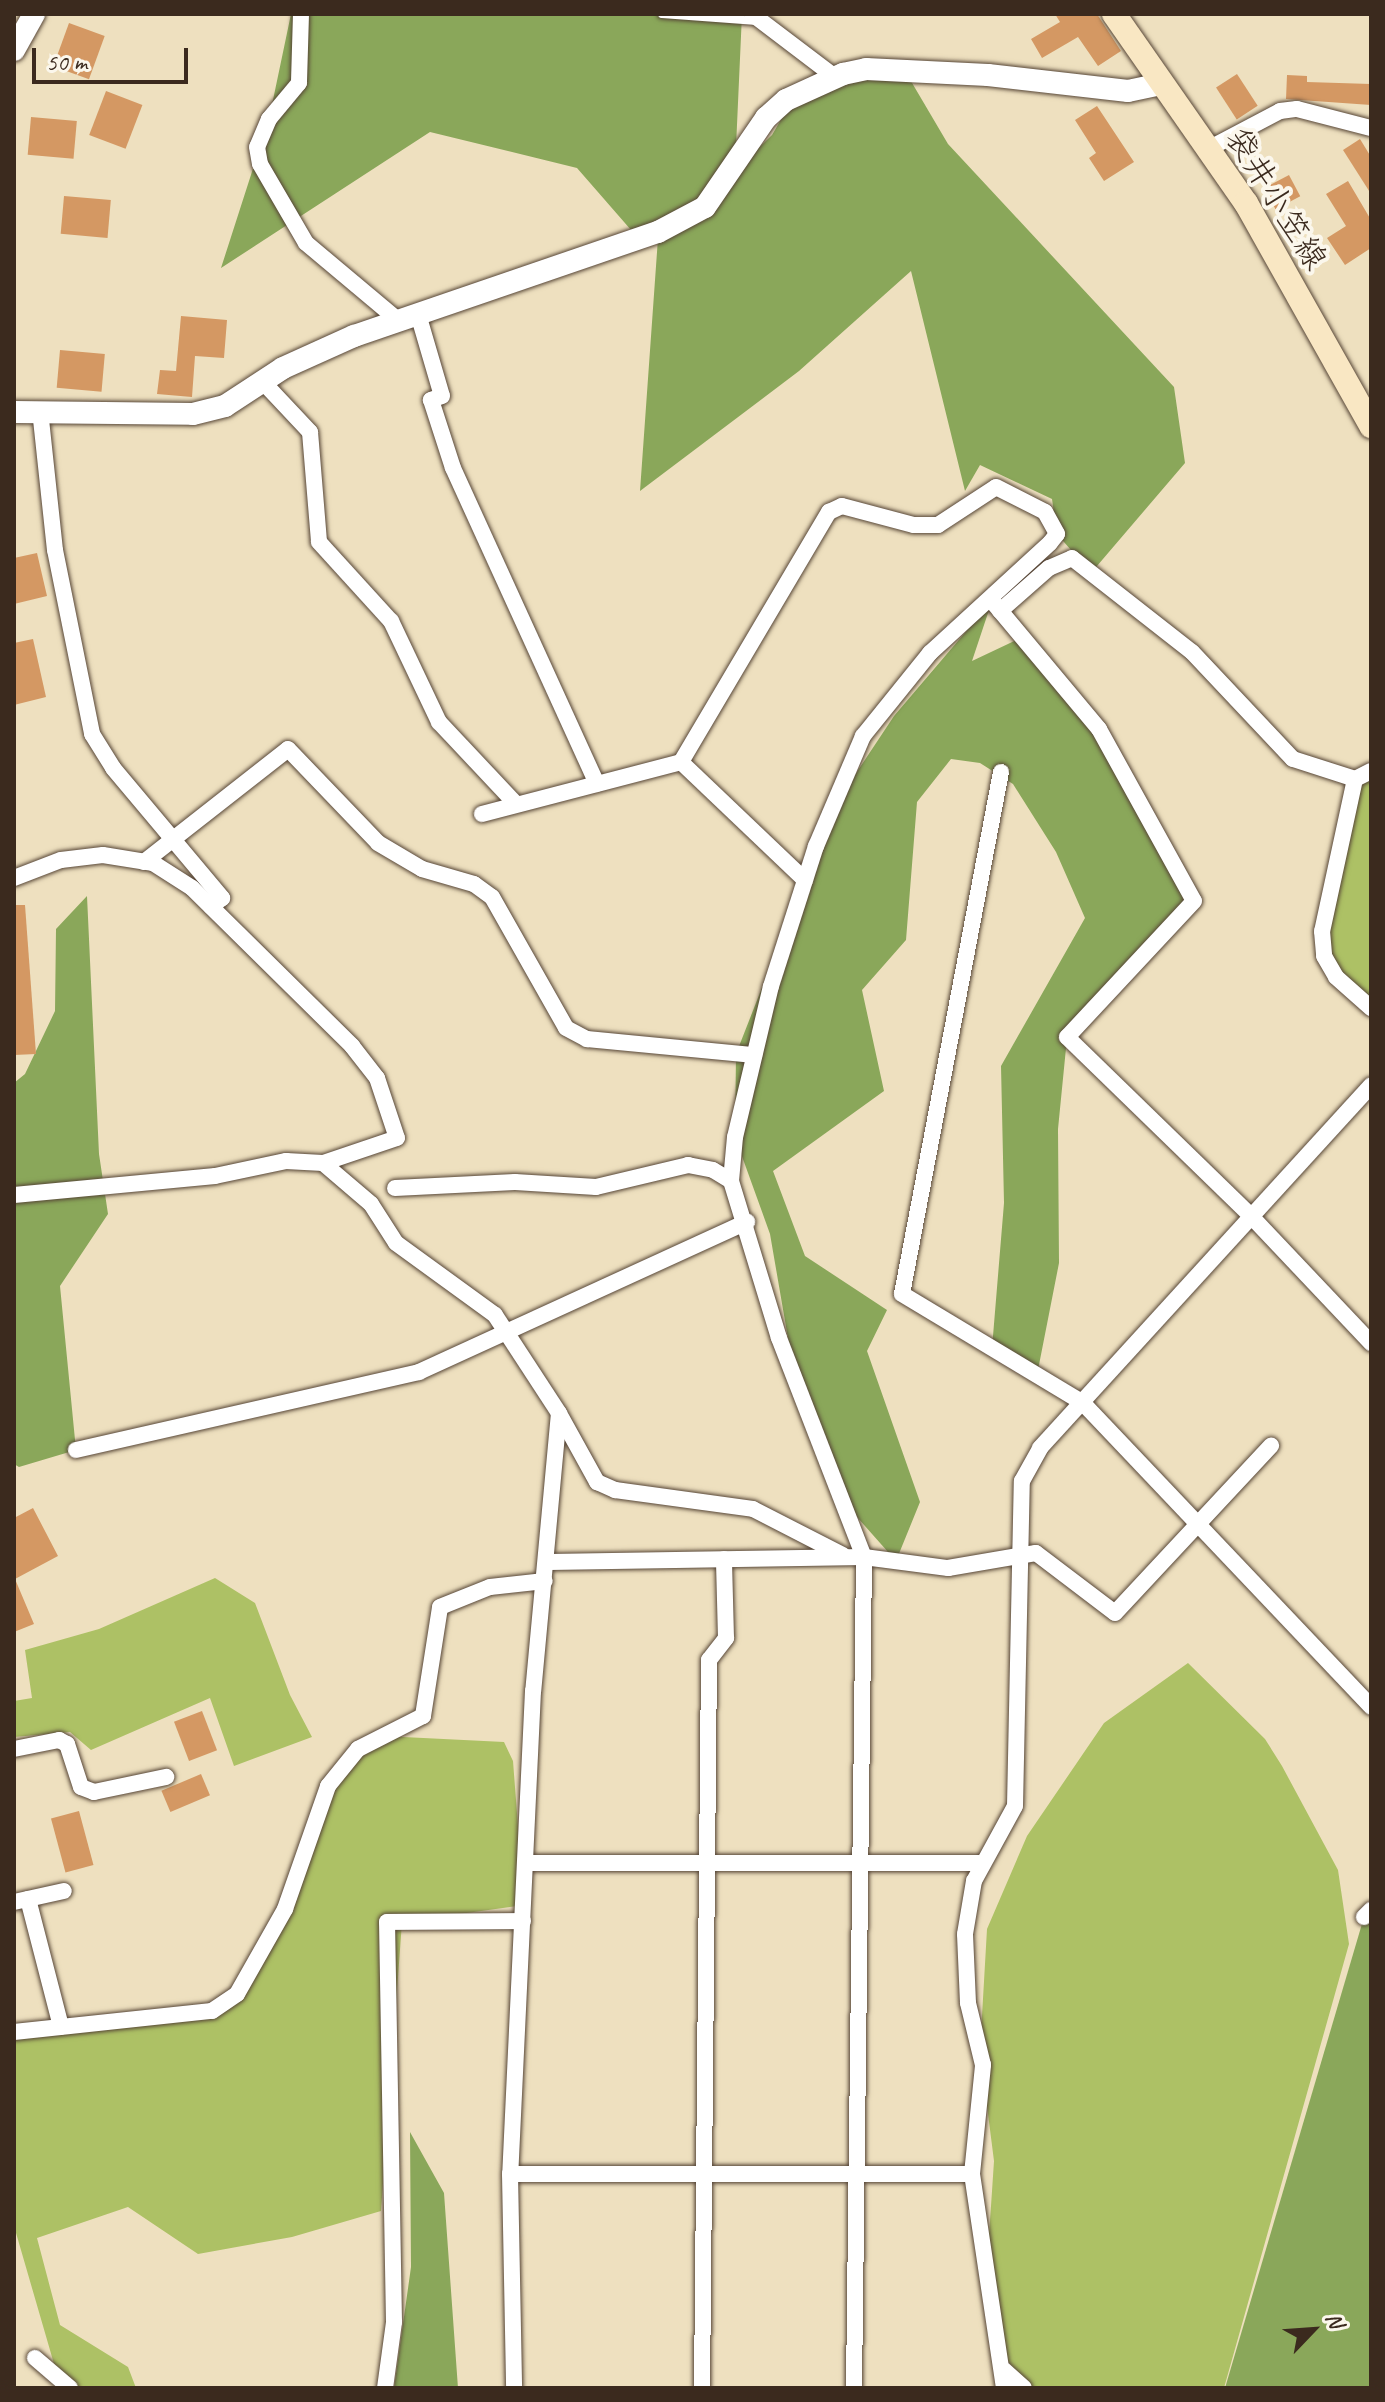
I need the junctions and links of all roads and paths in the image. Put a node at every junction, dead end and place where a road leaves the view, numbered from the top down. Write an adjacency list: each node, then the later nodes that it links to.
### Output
1 (34, 14): 6 (street)
2 (301, 14): 11 (street)
3 (662, 14): 5 (lane)
4 (1114, 14): 8 (main road, 袋井小笠線)
5 (757, 18): 7 (street)
6 (14, 50)
7 (835, 77): 8 (street); 11 (street)
8 (1162, 84): 10 (main road, 袋井小笠線)
9 (1371, 128): 10 (street)
10 (1208, 149): 15 (main road, 袋井小笠線)
11 (409, 317): 12 (street); 21 (street)
12 (263, 382): 13 (street); 22 (street)
13 (40, 410): 14 (street); 24 (street)
14 (14, 412)
15 (1371, 426)
16 (996, 606): 17 (street); 20 (street); 27 (street); 36 (street)
17 (681, 762): 21 (street); 27 (street)
18 (1371, 771): 20 (street)
19 (1001, 772): 40 (street)
20 (1355, 779): 29 (street)
21 (597, 784): 22 (street)
22 (515, 803): 23 (street)
23 (482, 814)
24 (173, 839): 25 (street); 28 (street); 30 (street)
25 (144, 862): 26 (street); 28 (street)
26 (14, 878)
27 (805, 880): 30 (street)
28 (211, 907): 32 (street)
29 (1371, 1008)
30 (754, 1055): 33 (street)
31 (1371, 1085): 36 (street)
32 (323, 1163): 35 (street); 38 (street)
33 (731, 1181): 34 (street); 37 (street)
34 (395, 1188)
35 (14, 1195)
36 (1251, 1216): 39 (street); 40 (street)
37 (747, 1222): 38 (street); 47 (street)
38 (507, 1330): 41 (street); 43 (street)
39 (1371, 1343)
40 (1082, 1402): 44 (street); 45 (street)
41 (559, 1413): 46 (street); 49 (street)
42 (1271, 1446): 44 (street)
43 (76, 1450)
44 (1198, 1524): 45 (street); 51 (street)
45 (1023, 1556): 47 (street); 57 (street)
46 (846, 1557): 47 (street); 48 (street)
47 (864, 1557): 54 (street)
48 (724, 1559): 49 (street); 55 (street)
49 (549, 1562): 50 (street)
50 (545, 1581): 56 (street); 61 (street)
51 (1371, 1707)
52 (14, 1749): 53 (street)
53 (166, 1777)
54 (860, 1861): 55 (street); 57 (street); 64 (street)
55 (708, 1862): 56 (street); 63 (street)
56 (526, 1863): 60 (street)
57 (983, 1863): 66 (street)
58 (64, 1891): 59 (street)
59 (21, 1900): 61 (street)
60 (523, 1921): 65 (street); 70 (street)
61 (61, 2027): 62 (street)
62 (14, 2032)
63 (705, 2172): 64 (street); 65 (street); 72 (street)
64 (856, 2172): 66 (street); 73 (street)
65 (510, 2174): 71 (street)
66 (972, 2174): 68 (street)
67 (35, 2358): 69 (street)
68 (1004, 2370): 74 (street); 75 (street)
69 (70, 2388)
70 (385, 2388)
71 (514, 2388)
72 (702, 2388)
73 (854, 2388)
74 (1004, 2388)
75 (1024, 2388)

